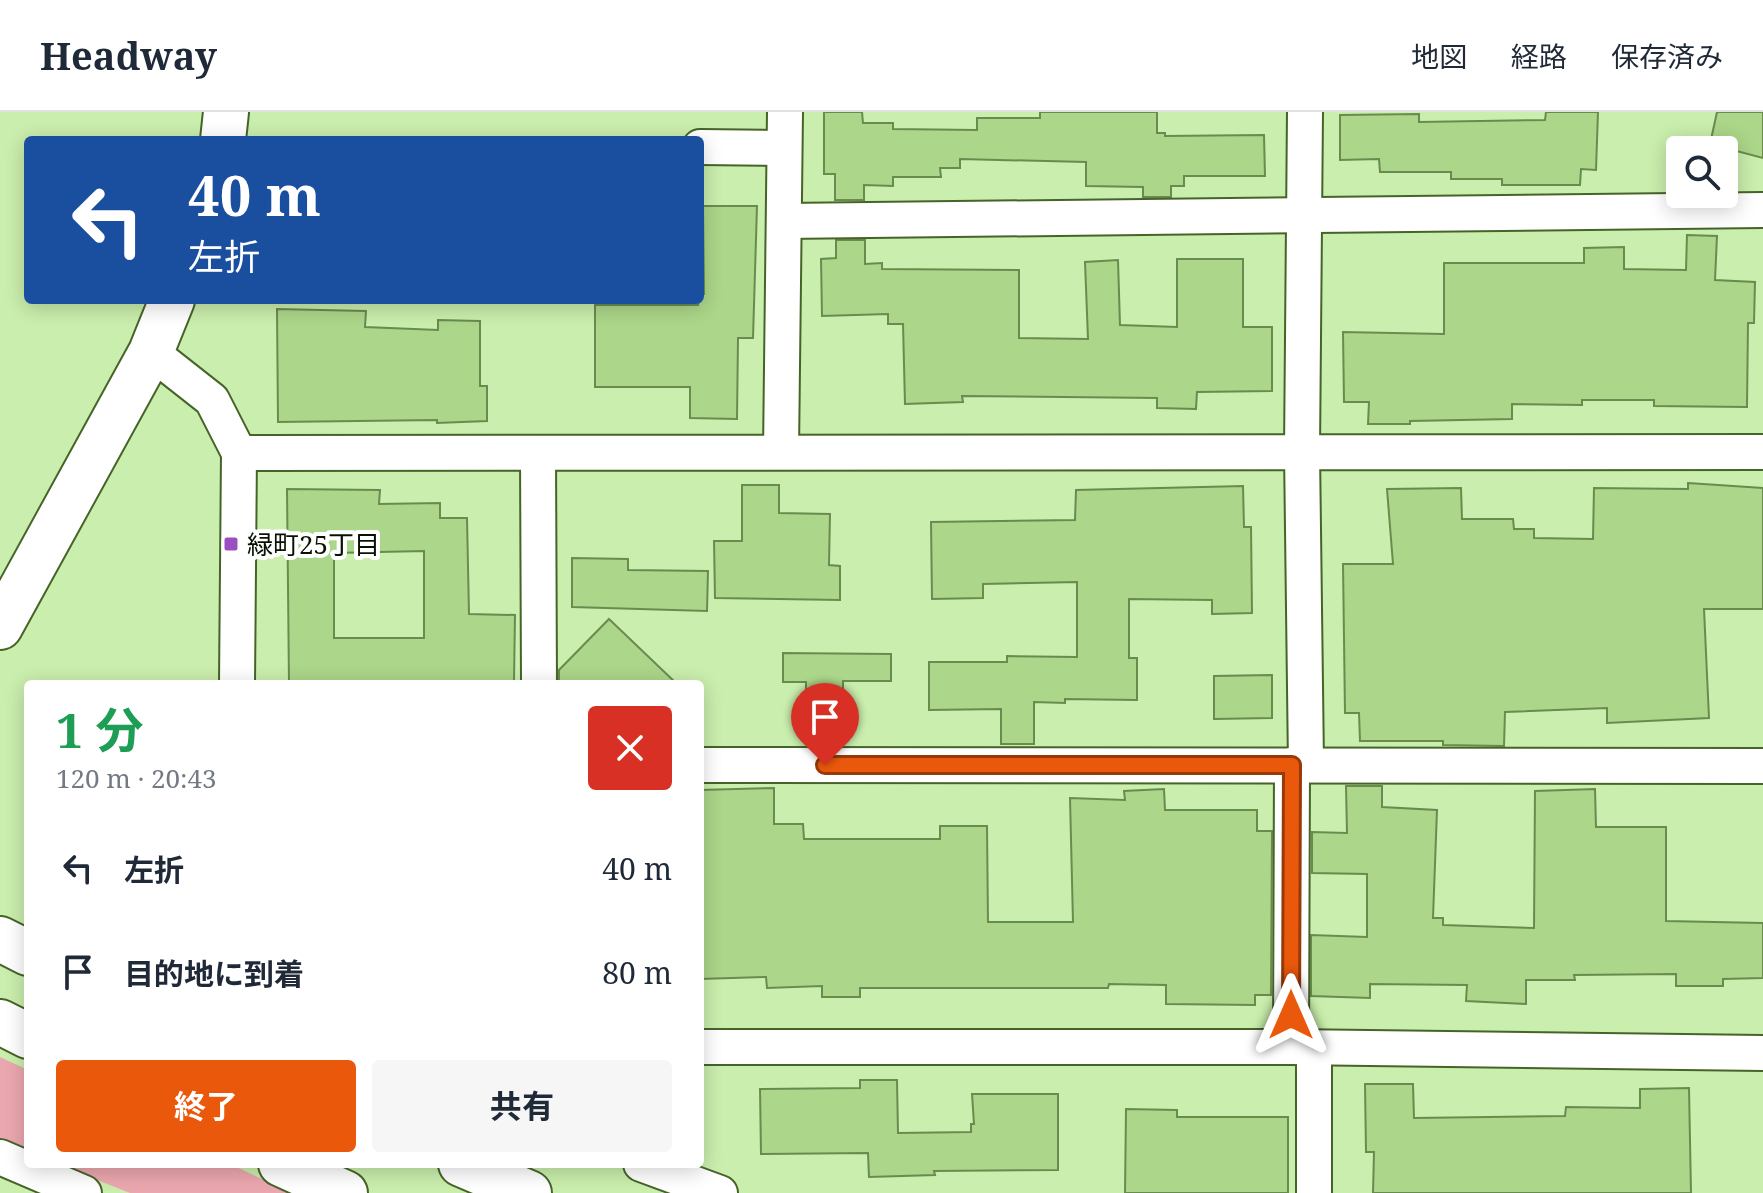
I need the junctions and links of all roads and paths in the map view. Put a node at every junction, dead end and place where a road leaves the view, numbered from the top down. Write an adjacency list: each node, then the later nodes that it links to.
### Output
1 (226, 112): 4 (main road)
2 (785, 112): 6 (street)
3 (1305, 112): 8 (street)
4 (223, 136)
5 (704, 147): 6 (street)
6 (784, 148): 9 (street)
7 (1763, 210): 8 (street)
8 (1305, 216): 9 (street); 12 (street)
9 (784, 221): 13 (street)
10 (170, 304): 11 (main road)
11 (151, 352): 15 (street); 17 (main road)
12 (1302, 451): 13 (street); 14 (street); 21 (street)
13 (781, 452): 16 (street)
14 (1763, 452)
15 (239, 453): 16 (street); 18 (street)
16 (538, 454): 19 (street)
17 (0, 627)
18 (237, 680)
19 (539, 680)
20 (704, 765): 21 (street)
21 (1299, 765): 22 (street); 28 (street)
22 (1763, 766)
23 (0, 939): 24 (main road)
24 (24, 951)
25 (0, 1022): 26 (main road)
26 (24, 1034)
27 (704, 1047): 28 (street)
28 (1302, 1047): 29 (street); 40 (street)
29 (1763, 1053)
30 (0, 1157): 31 (street)
31 (24, 1167)
32 (26, 1168): 36 (street)
33 (290, 1168): 37 (main road)
34 (470, 1168): 38 (main road)
35 (652, 1168): 39 (street)
36 (84, 1193)
37 (345, 1193)
38 (529, 1193)
39 (720, 1193)
40 (1314, 1193)

